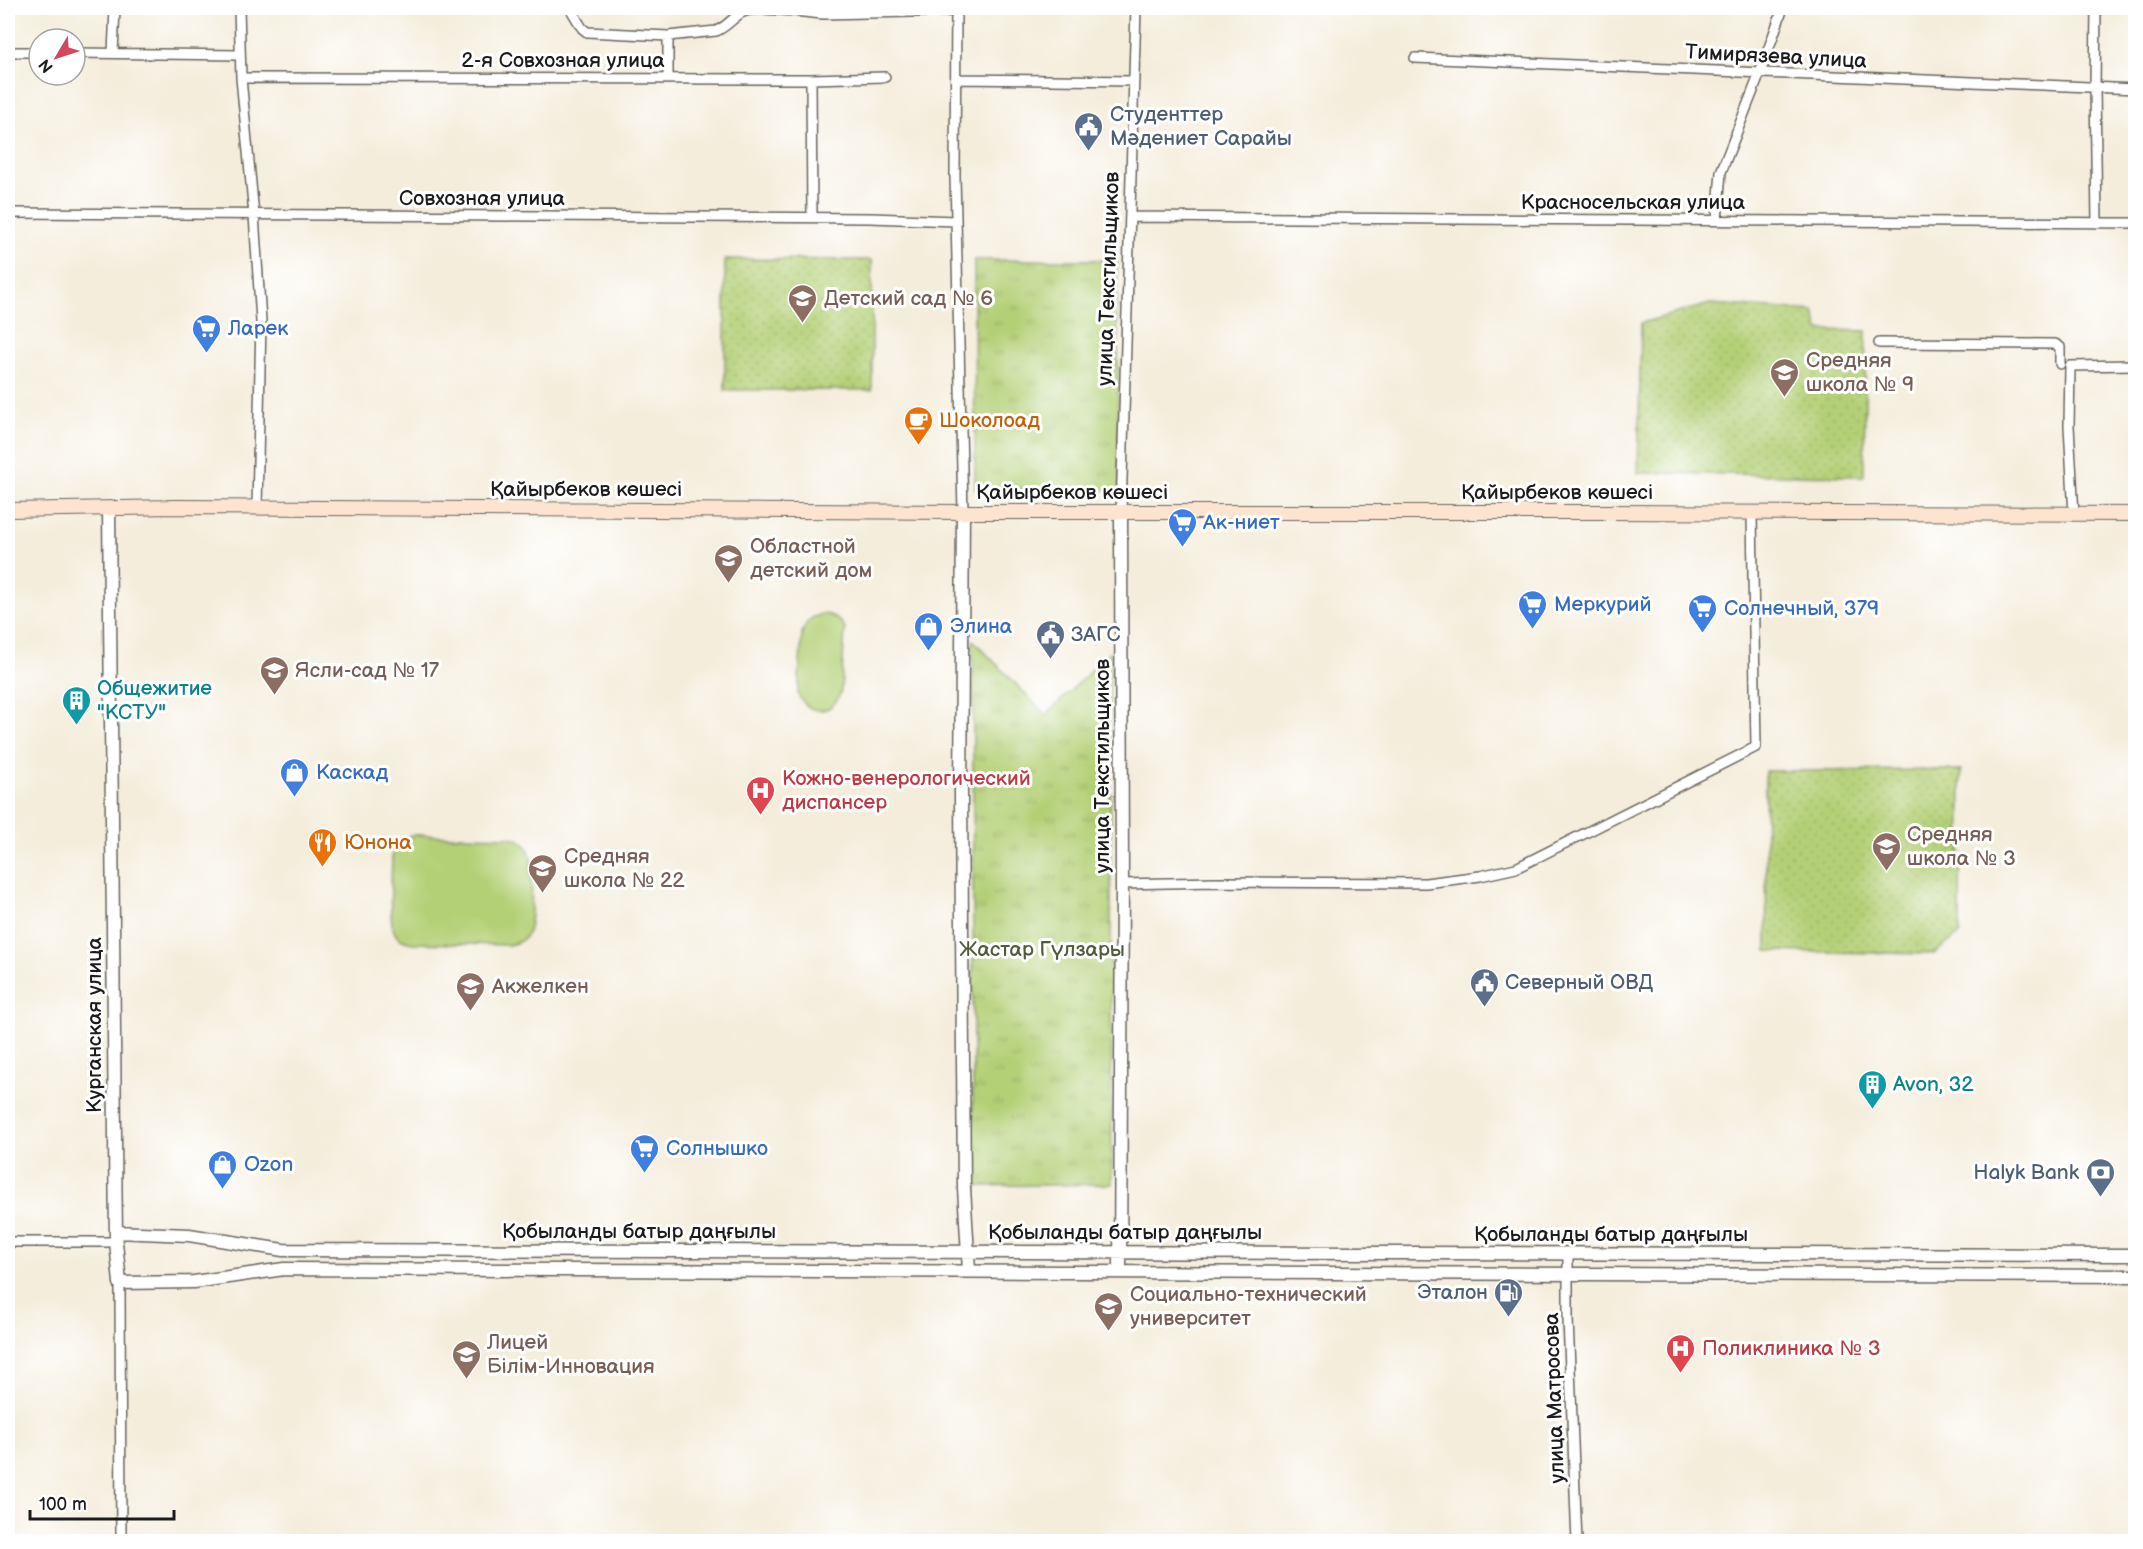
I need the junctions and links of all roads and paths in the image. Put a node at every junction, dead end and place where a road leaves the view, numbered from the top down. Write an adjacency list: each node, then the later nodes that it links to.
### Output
1 (115, 8): 13 (street)
2 (239, 8): 14 (street)
3 (570, 8): 9 (street)
4 (1136, 8): 22 (street, улица Текстильщиков)
5 (1783, 8): 16 (street)
6 (2096, 8): 23 (street)
7 (956, 9): 8 (street); 21 (street)
8 (824, 11): 9 (street)
9 (668, 36): 19 (street)
10 (8, 52): 11 (street)
11 (27, 52)
12 (87, 53): 13 (street)
13 (113, 53): 14 (street)
14 (240, 55): 18 (street)
15 (1415, 58): 16 (street, Тимирязева улица)
16 (1760, 73): 23 (street, Тимирязева улица); 29 (street)
17 (885, 76): 20 (street, 2-я Совхозная улица)
18 (241, 78): 19 (street, 2-я Совхозная улица); 26 (street)
19 (668, 78): 20 (street, 2-я Совхозная улица)
20 (811, 79): 27 (street)
21 (956, 79): 22 (street); 30 (street)
22 (1134, 81): 28 (street, улица Текстильщиков)
23 (2095, 88): 24 (street, Тимирязева улица); 31 (street)
24 (2136, 89)
25 (8, 213): 26 (street, Совхозная улица)
26 (254, 215): 27 (street, Совхозная улица); 37 (street)
27 (812, 217): 30 (street, Совхозная улица)
28 (1130, 217): 29 (street, Красносельская улица); 40 (street, улица Текстильщиков)
29 (1717, 220): 31 (street, Красносельская улица)
30 (956, 221): 39 (street)
31 (2097, 223): 32 (street, Красносельская улица)
32 (2136, 223)
33 (1879, 343): 34 (street)
34 (2060, 364)
35 (2136, 365): 43 (street)
36 (109, 508): 37 (main road, Қайырбеков көшесі); 38 (main road, Қайырбеков көшесі); 45 (street, Курганская улица)
37 (256, 508): 39 (main road, Қайырбеков көшесі)
38 (8, 510)
39 (963, 512): 40 (main road, Қайырбеков көшесі); 47 (street)
40 (1120, 513): 41 (main road, Қайырбеков көшесі); 44 (street, улица Текстильщиков)
41 (1752, 514): 43 (main road, Қайырбеков көшесі); 44 (street)
42 (2136, 514): 43 (main road, Қайырбеков көшесі)
43 (2074, 515)
44 (1122, 884): 48 (street, улица Текстильщиков)
45 (116, 1237): 46 (street, Қобыланды батыр даңғылы); 47 (street, Қобыланды батыр даңғылы); 55 (street, Курганская улица)
46 (8, 1242)
47 (967, 1250): 48 (street, Қобыланды батыр даңғылы); 51 (street)
48 (1120, 1252): 49 (street, Қобыланды батыр даңғылы); 52 (street, улица Текстильщиков)
49 (1568, 1254): 50 (street, Қобыланды батыр даңғылы); 53 (street, улица Матросова)
50 (2136, 1255)
51 (969, 1271): 52 (street, Қобыланды батыр даңғылы); 55 (street, Қобыланды батыр даңғылы)
52 (1120, 1272): 53 (street, Қобыланды батыр даңғылы)
53 (1568, 1273): 54 (street, Қобыланды батыр даңғылы); 57 (street, улица Матросова)
54 (2136, 1276)
55 (120, 1283): 56 (street, Курганская улица)
56 (121, 1542)
57 (1577, 1542)

